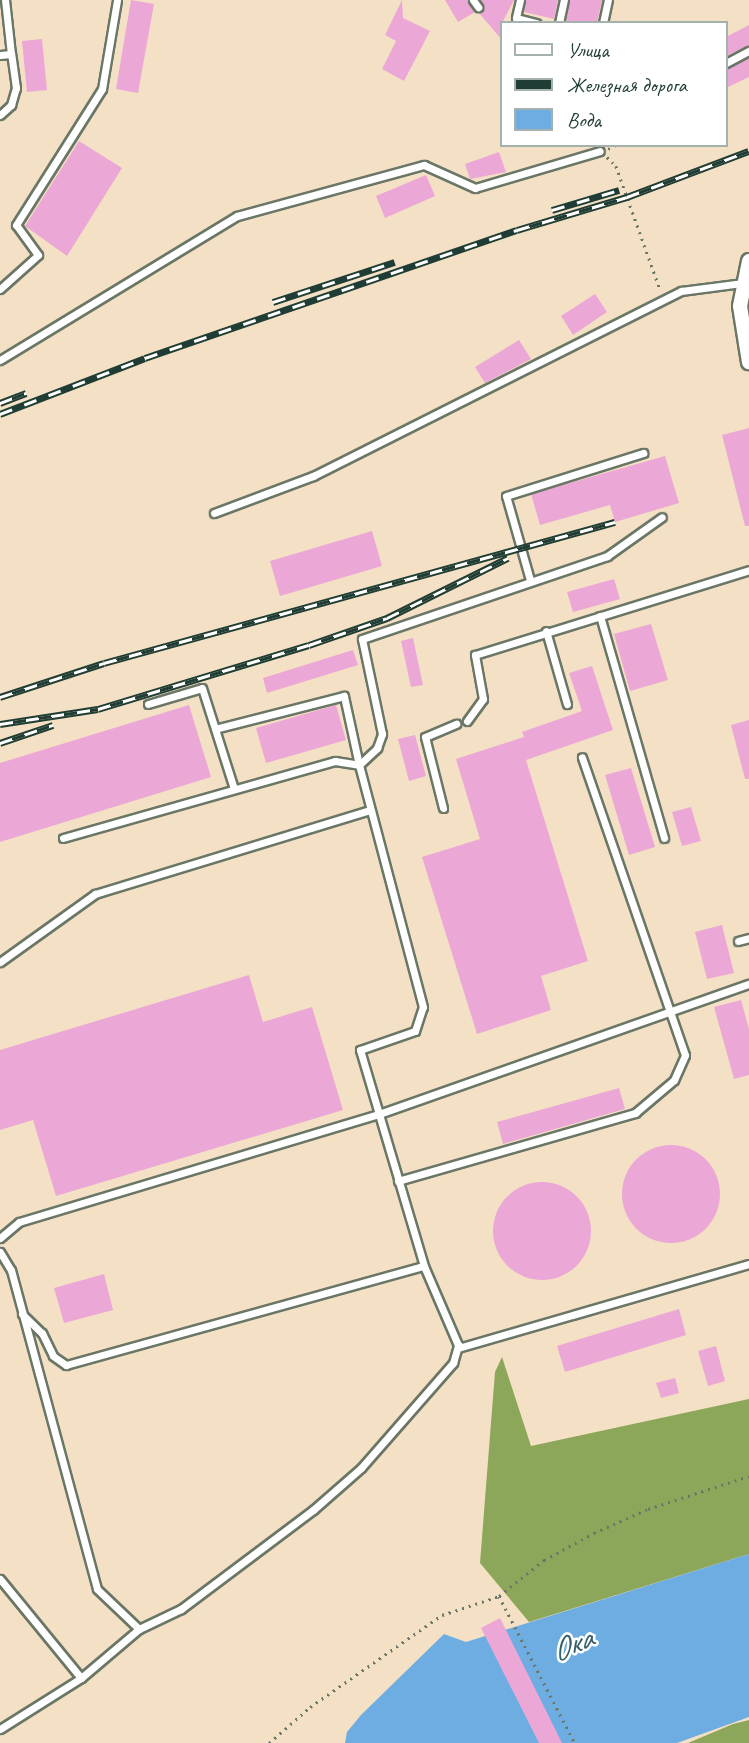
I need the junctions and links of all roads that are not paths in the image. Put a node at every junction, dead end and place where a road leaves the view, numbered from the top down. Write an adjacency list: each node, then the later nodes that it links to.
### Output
1 (5, 0): 10 (lane)
2 (117, 0): 17 (lane)
3 (520, 0): 6 (lane)
4 (564, 0): 7 (lane)
5 (608, 0): 8 (lane)
6 (528, 21)
7 (559, 21)
8 (603, 21)
9 (749, 51): 12 (lane)
10 (11, 54): 11 (lane); 13 (lane)
11 (0, 55)
12 (728, 62)
13 (0, 115)
14 (600, 151): 18 (lane)
15 (749, 261): 16 (street)
16 (743, 283): 19 (street); 21 (lane)
17 (0, 289)
18 (0, 360)
19 (749, 362)
20 (643, 453): 24 (lane)
21 (215, 513)
22 (662, 517): 24 (lane)
23 (749, 570): 25 (lane)
24 (530, 580): 33 (lane)
25 (600, 616): 26 (lane); 38 (lane)
26 (546, 631): 28 (lane); 29 (lane)
27 (148, 704): 31 (lane)
28 (567, 704)
29 (467, 721)
30 (456, 724): 35 (lane)
31 (215, 729): 33 (lane); 34 (lane)
32 (582, 757): 43 (lane)
33 (359, 765): 34 (lane); 36 (lane)
34 (234, 789): 37 (lane)
35 (443, 808)
36 (369, 810): 41 (lane); 44 (lane)
37 (63, 838)
38 (664, 838)
39 (749, 938): 40 (lane)
40 (738, 941)
41 (0, 962)
42 (749, 984): 43 (lane)
43 (671, 1009): 44 (lane); 45 (lane)
44 (379, 1114): 45 (lane); 46 (lane)
45 (398, 1181): 49 (lane)
46 (0, 1238)
47 (0, 1252): 50 (lane)
48 (749, 1264): 51 (lane)
49 (424, 1266): 50 (lane); 51 (lane)
50 (22, 1314): 53 (lane)
51 (458, 1348): 53 (lane)
52 (0, 1579): 54 (lane)
53 (139, 1629): 54 (lane)
54 (81, 1678): 55 (lane)
55 (0, 1730)

